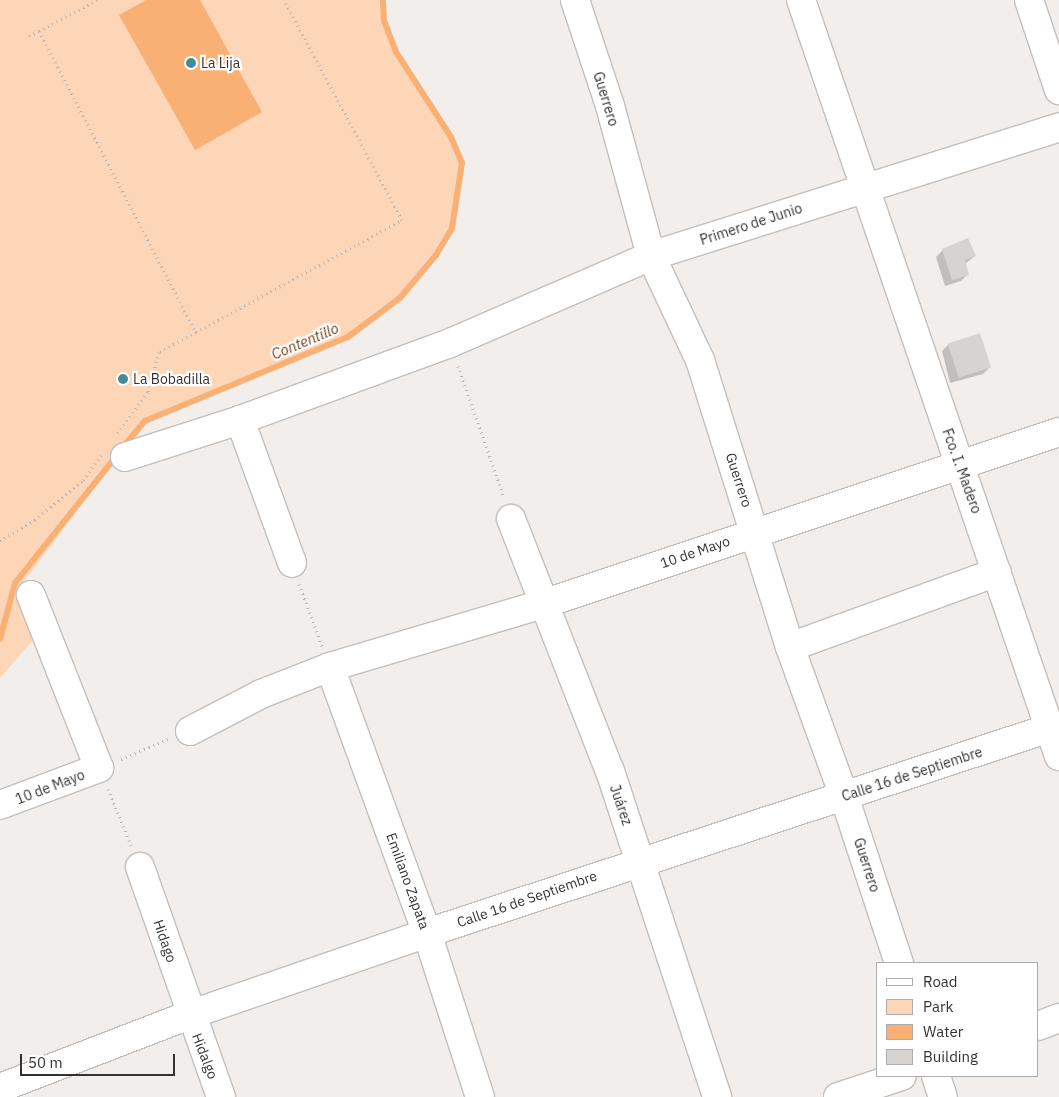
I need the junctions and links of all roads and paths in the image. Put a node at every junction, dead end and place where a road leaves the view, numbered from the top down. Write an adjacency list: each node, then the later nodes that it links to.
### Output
1 (97, 0): 6 (path)
2 (284, 0): 12 (path)
3 (575, 0): 11 (street, Guerrero)
4 (801, 0): 10 (street, Fco. I. Madero)
5 (1029, 0): 8 (street)
6 (39, 32): 7 (path); 12 (path)
7 (29, 36)
8 (1059, 90)
9 (1059, 126): 10 (street, Primero de Junio)
10 (864, 188): 11 (street, Primero de Junio); 17 (street, Fco. I. Madero)
11 (651, 256): 13 (street, Primero de Junio); 19 (street, Guerrero)
12 (196, 332): 16 (path)
13 (450, 343): 14 (street, Primero de Junio); 18 (path)
14 (240, 420): 16 (street, Primero de Junio); 21 (street)
15 (1059, 432): 17 (street, 10 de Mayo)
16 (115, 448): 20 (path)
17 (960, 465): 19 (street, 10 de Mayo); 22 (street, Fco. I. Madero)
18 (511, 519): 24 (street, Juárez)
19 (755, 532): 24 (street, 10 de Mayo); 25 (street, Guerrero)
20 (0, 541)
21 (292, 563): 26 (path)
22 (997, 572): 25 (street); 27 (street, Fco. I. Madero)
23 (31, 595): 30 (street)
24 (542, 604): 26 (street, 10 de Mayo); 33 (street, Juárez)
25 (790, 647): 31 (street, Guerrero)
26 (330, 667): 28 (street, 10 de Mayo); 35 (street, Emiliano Zapata)
27 (1054, 727): 29 (street, Fco. I. Madero); 31 (street, Calle 16 de Septiembre)
28 (190, 731): 30 (path)
29 (1059, 756)
30 (99, 768): 32 (street, 10 de Mayo); 34 (path)
31 (844, 796): 33 (street, Calle 16 de Septiembre); 36 (street, Guerrero)
32 (0, 805)
33 (640, 860): 35 (street, Calle 16 de Septiembre); 46 (street, Juárez)
34 (140, 867): 37 (street, Hidago)
35 (427, 933): 37 (street, Calle 16 de Septiembre); 45 (street, Emiliano Zapata)
36 (899, 962)
37 (189, 1015): 42 (street, Calle 16 de Septiembre); 44 (street, Hidalgo)
38 (1059, 1018): 39 (street)
39 (1039, 1026)
40 (899, 1077): 47 (street)
41 (936, 1077): 48 (street)
42 (0, 1088): 43 (street)
43 (3, 1097)
44 (221, 1097)
45 (480, 1097)
46 (717, 1097)
47 (838, 1097)
48 (943, 1097)

